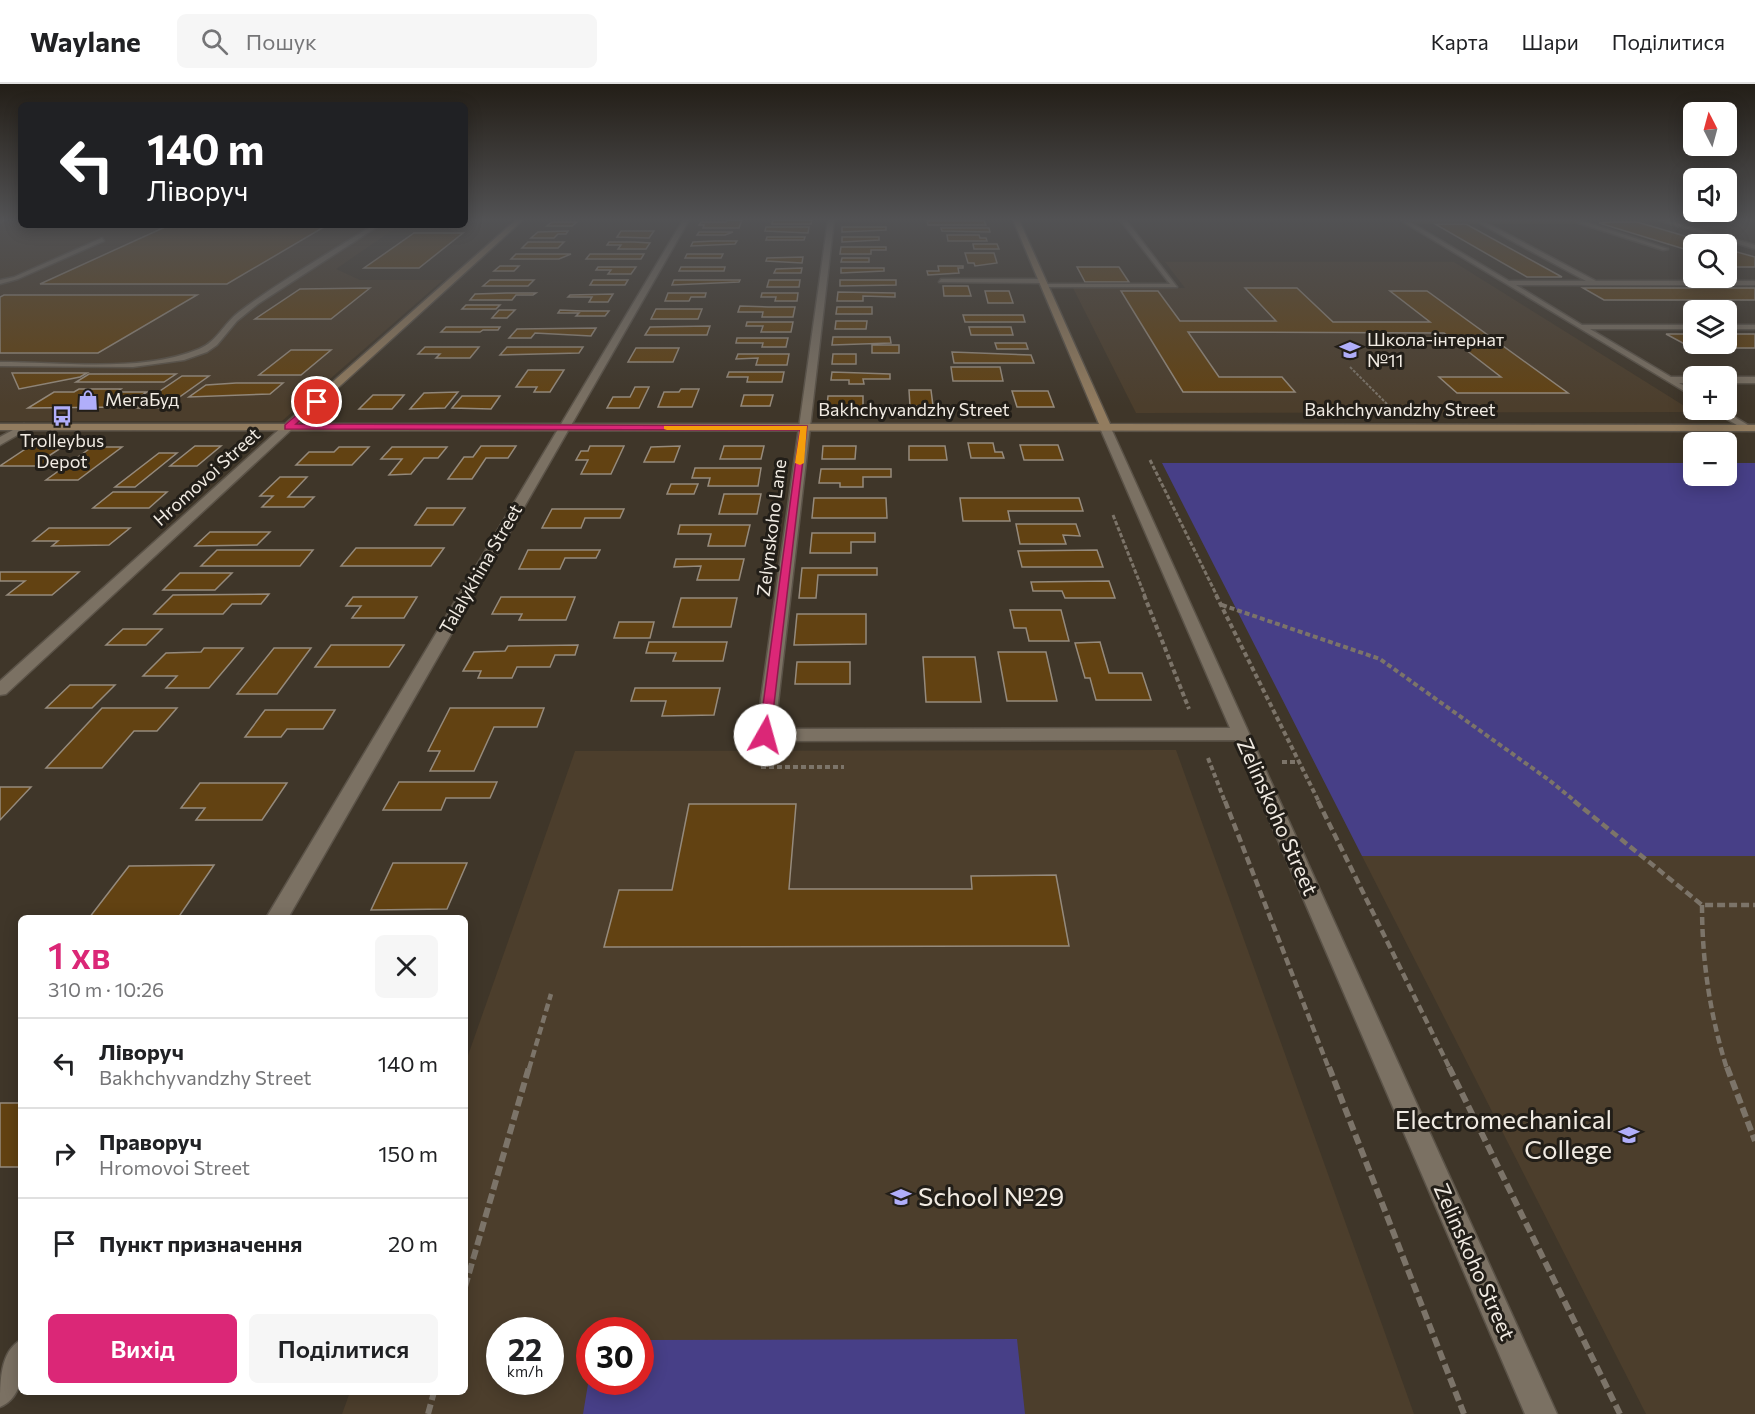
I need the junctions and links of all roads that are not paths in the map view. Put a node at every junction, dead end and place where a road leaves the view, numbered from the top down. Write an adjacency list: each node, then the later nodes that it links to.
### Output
1 (289, 282): 15 (lane)
2 (450, 282): 24 (street, Hromovoi Street)
3 (649, 282): 25 (street, Talalykhina Street)
4 (823, 282): 26 (street, Zelynskoho Lane)
5 (977, 282): 10 (lane)
6 (1172, 282): 10 (lane)
7 (1507, 283): 8 (lane); 11 (lane)
8 (1594, 283): 9 (lane)
9 (1755, 283)
10 (1043, 284): 27 (street, Zelinskoho Street)
11 (1581, 327): 12 (lane); 16 (lane)
12 (1683, 327)
13 (1737, 327): 14 (lane)
14 (1755, 327)
15 (0, 364)
16 (1668, 380): 17 (lane); 20 (lane)
17 (1683, 380)
18 (1737, 380): 19 (lane)
19 (1755, 380)
20 (1683, 389)
21 (1736, 420): 28 (lane)
22 (0, 427): 23 (street, Bakhchyvandzhy Street)
23 (24, 427): 24 (street, Bakhchyvandzhy Street); 29 (street)
24 (288, 427): 25 (street, Bakhchyvandzhy Street); 30 (street, Hromovoi Street)
25 (564, 427): 26 (street, Bakhchyvandzhy Street); 32 (street, Talalykhina Street)
26 (804, 428): 27 (street, Bakhchyvandzhy Street); 31 (street, Zelynskoho Lane)
27 (1106, 428): 28 (street, Bakhchyvandzhy Street); 31 (street, Zelinskoho Street)
28 (1751, 428)
29 (0, 442)
30 (0, 690)
31 (1241, 734): 35 (street, Zelinskoho Street)
32 (279, 915)
33 (18, 1360): 34 (street)
34 (0, 1391)
35 (1541, 1414)

